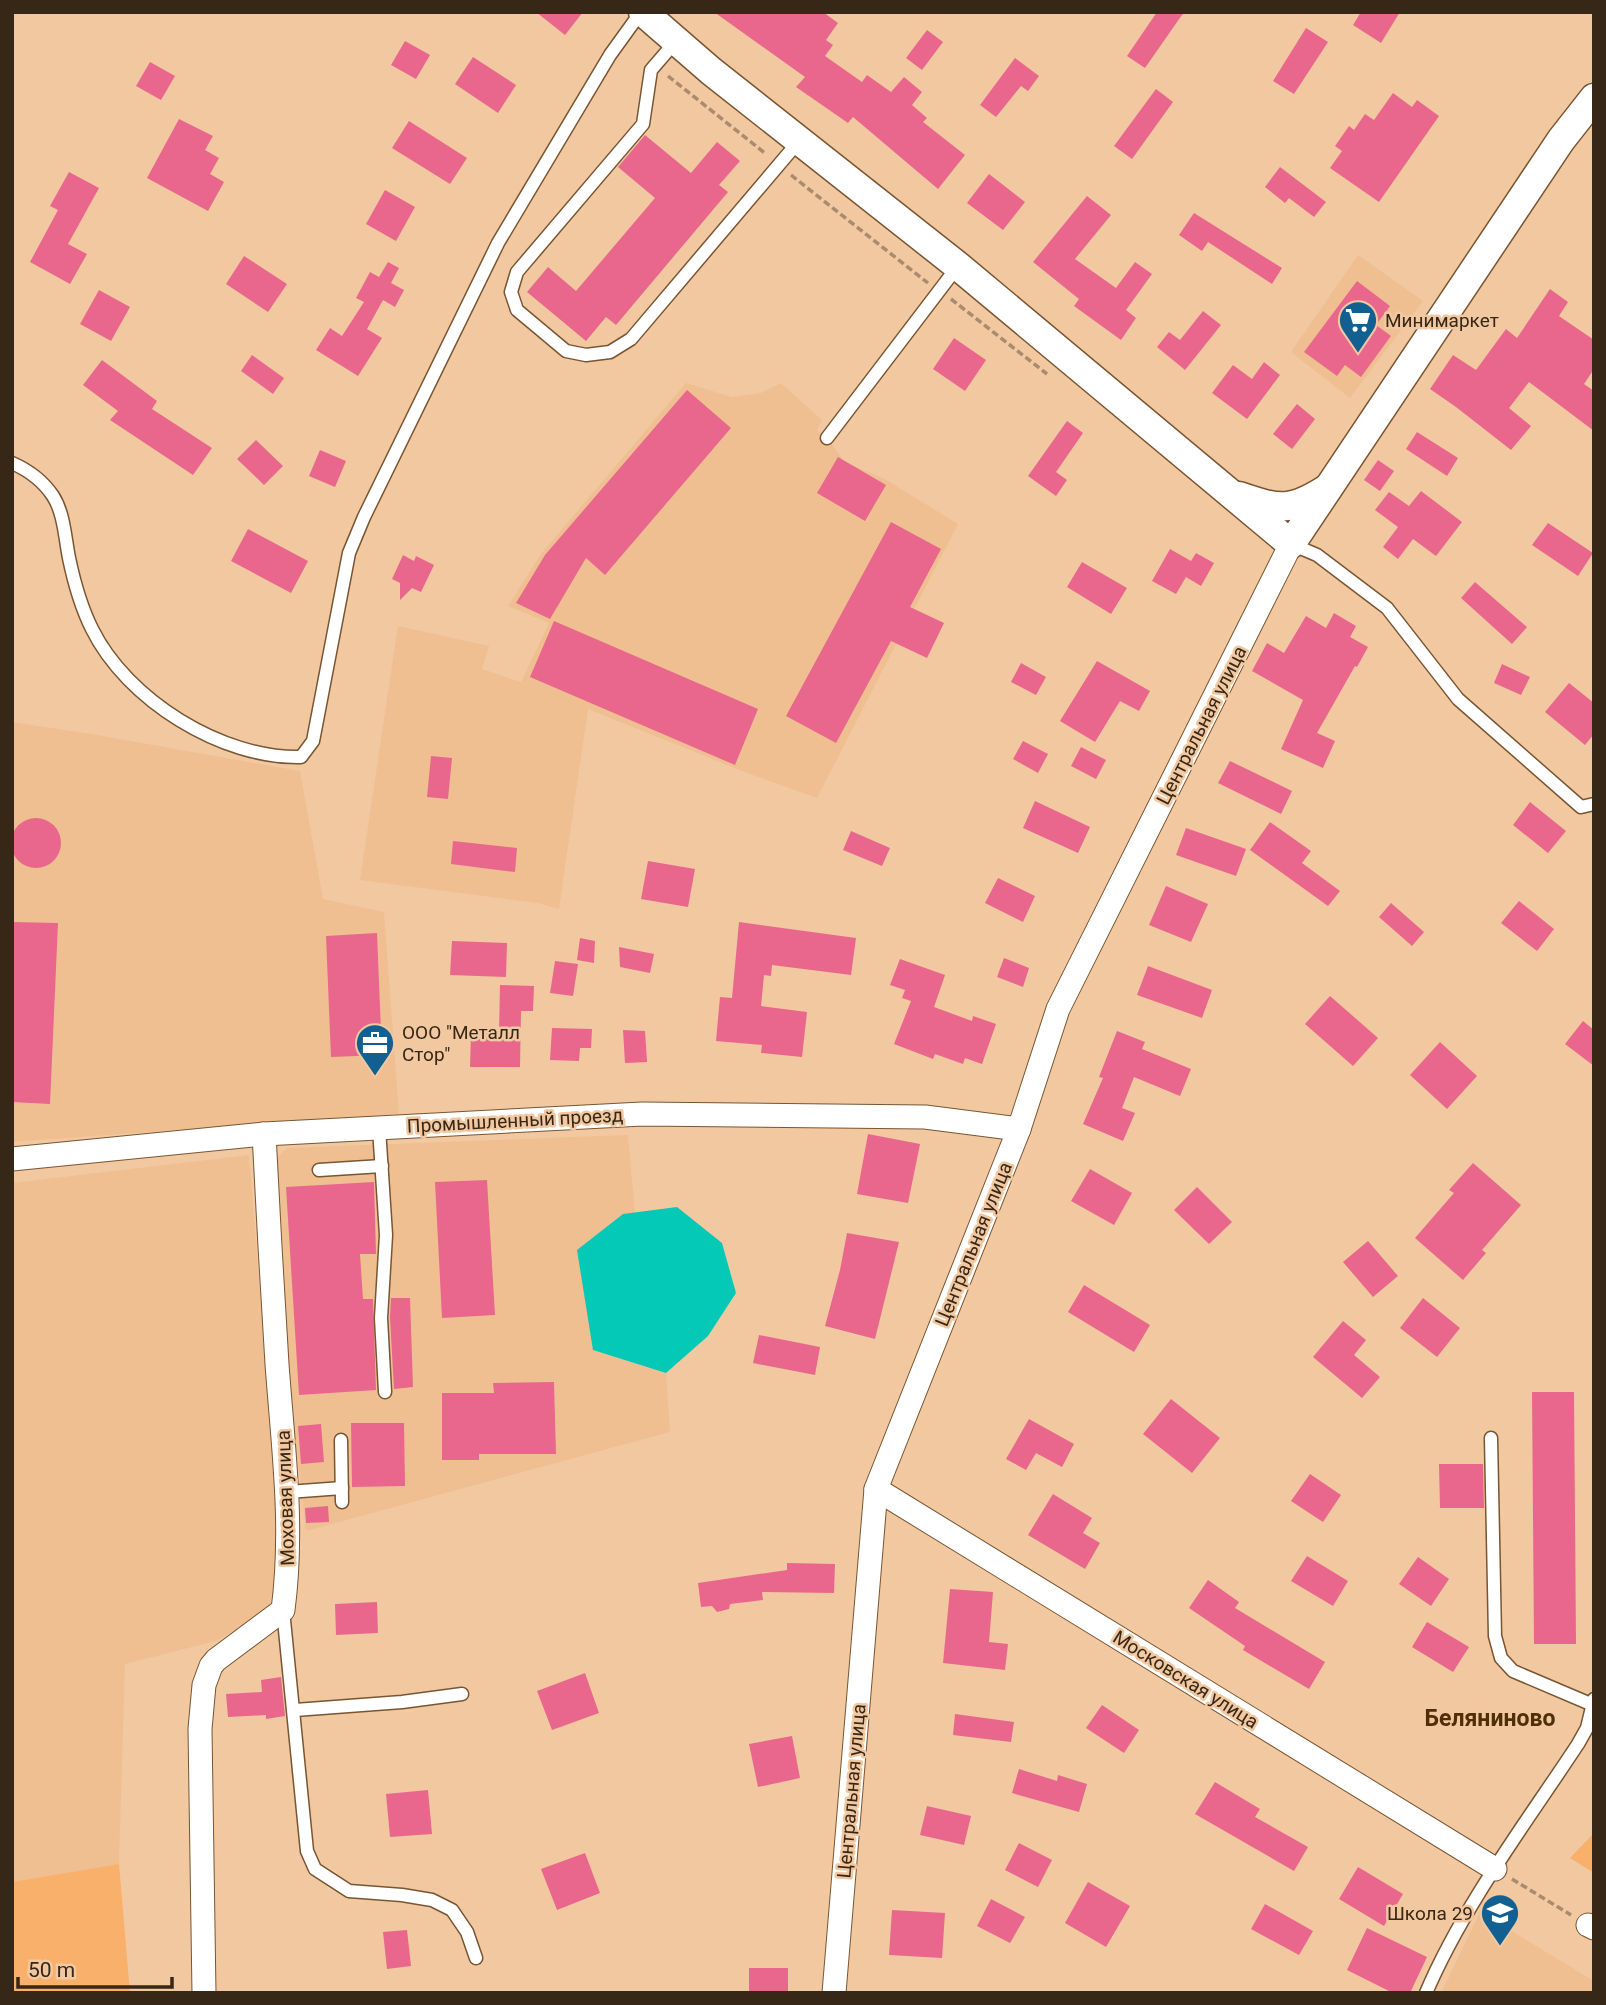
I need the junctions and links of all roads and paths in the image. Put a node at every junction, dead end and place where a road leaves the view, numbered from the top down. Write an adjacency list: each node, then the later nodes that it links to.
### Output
1 (642, 12): 2 (street); 11 (lane)
2 (676, 41): 3 (lane); 5 (street)
3 (656, 65): 6 (path); 6 (lane)
4 (1594, 98): 12 (street)
5 (799, 140): 6 (lane); 7 (street)
6 (779, 165): 8 (path)
7 (958, 266): 8 (lane); 13 (street)
8 (938, 292): 9 (path); 10 (lane)
9 (1049, 376)
10 (827, 438)
11 (12, 463)
12 (1334, 484): 13 (street); 14 (street)
13 (1229, 493): 14 (street)
14 (1291, 544): 15 (lane); 17 (street, Центральная улица)
15 (1594, 804)
16 (379, 1128): 17 (street, Промышленный проезд); 18 (street, Промышленный проезд); 20 (lane)
17 (1019, 1129): 26 (street, Центральная улица)
18 (264, 1134): 19 (street, Промышленный проезд); 27 (street, Моховая улица)
19 (12, 1159)
20 (382, 1166): 21 (lane); 22 (lane)
21 (319, 1170)
22 (385, 1392)
23 (1491, 1438): 32 (lane)
24 (341, 1440): 25 (lane)
25 (342, 1488): 27 (lane); 28 (lane)
26 (876, 1489): 34 (street, Московская улица); 38 (street, Центральная улица)
27 (288, 1492): 29 (street, Моховая улица)
28 (342, 1502)
29 (283, 1610): 33 (lane); 37 (street)
30 (462, 1694): 33 (lane)
31 (1594, 1699): 32 (lane)
32 (1593, 1705): 34 (lane)
33 (295, 1710): 36 (lane)
34 (1495, 1869): 35 (path); 39 (lane)
35 (1591, 1926)
36 (477, 1958)
37 (204, 1993)
38 (834, 1993)
39 (1426, 1993)

